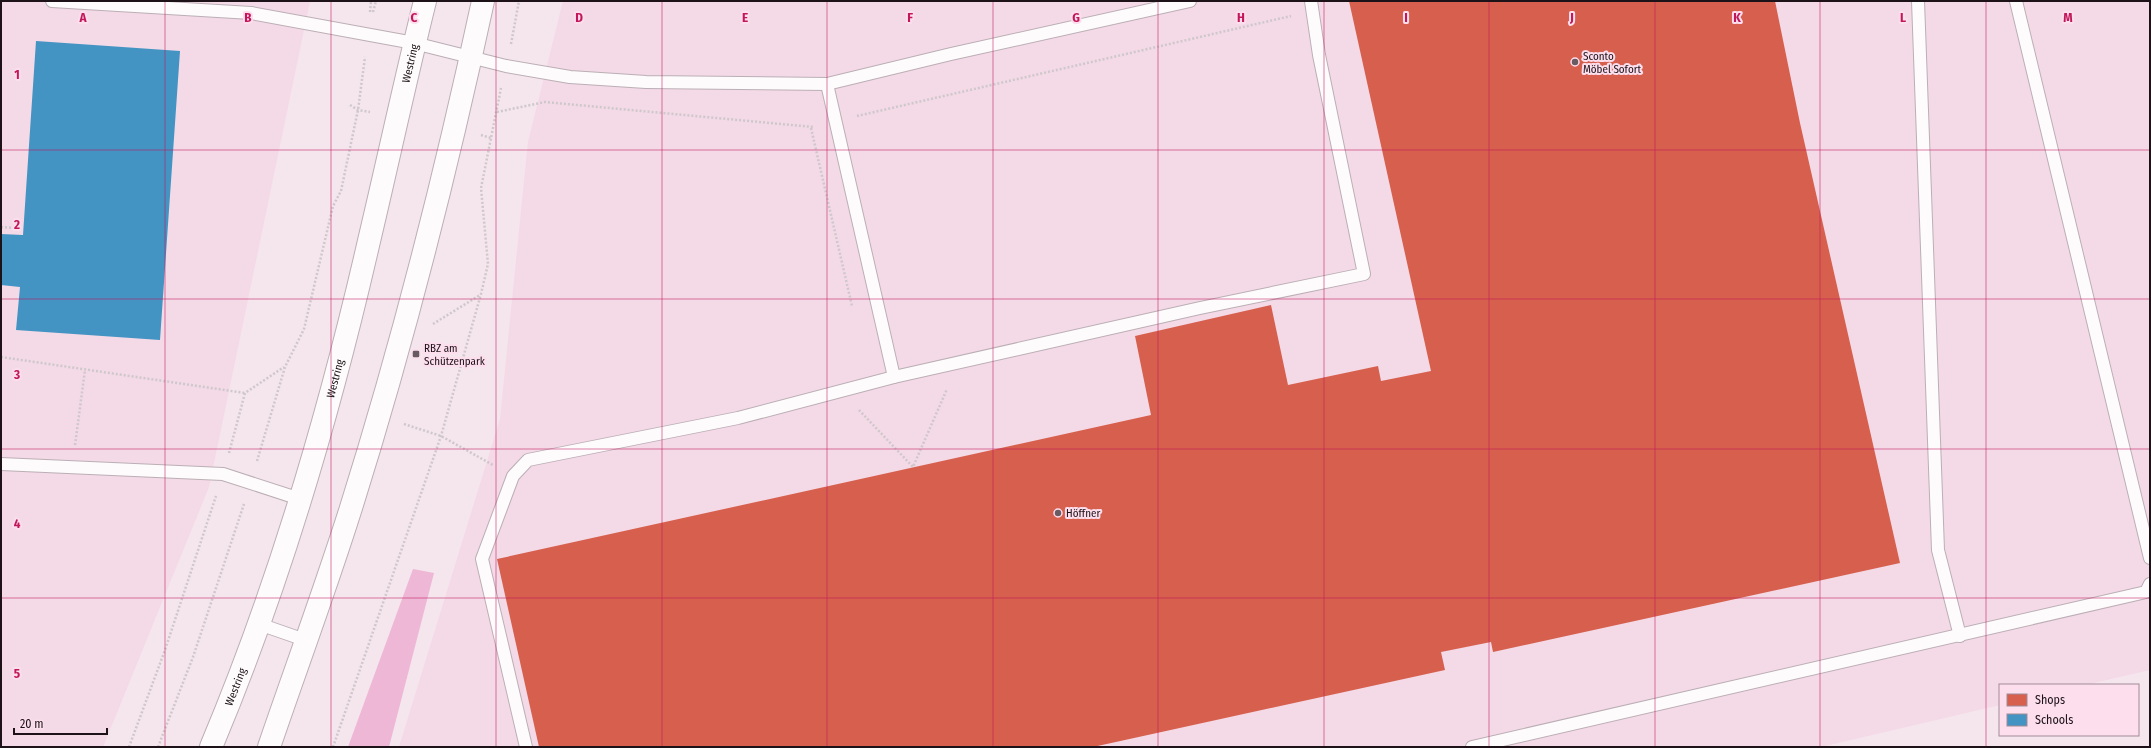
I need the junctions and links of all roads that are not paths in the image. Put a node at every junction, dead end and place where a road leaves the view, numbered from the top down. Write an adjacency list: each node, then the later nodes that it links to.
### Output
1 (52, 1): 8 (lane)
2 (425, 1): 8 (main road, Westring)
3 (483, 1): 9 (main road)
4 (1190, 1): 10 (lane)
5 (1311, 1): 11 (lane)
6 (1918, 1): 17 (lane)
7 (2016, 1): 14 (lane)
8 (414, 43): 9 (lane); 13 (main road, Westring)
9 (470, 57): 10 (lane); 18 (main road)
10 (827, 84): 11 (lane)
11 (894, 378): 21 (lane)
12 (1, 464): 13 (lane)
13 (300, 499): 16 (main road, Westring)
14 (2150, 558)
15 (2150, 584): 17 (lane)
16 (259, 624): 18 (lane); 19 (main road, Westring)
17 (1960, 636): 22 (lane)
18 (305, 640): 20 (main road)
19 (211, 747)
20 (269, 747)
21 (526, 747)
22 (1472, 747)

